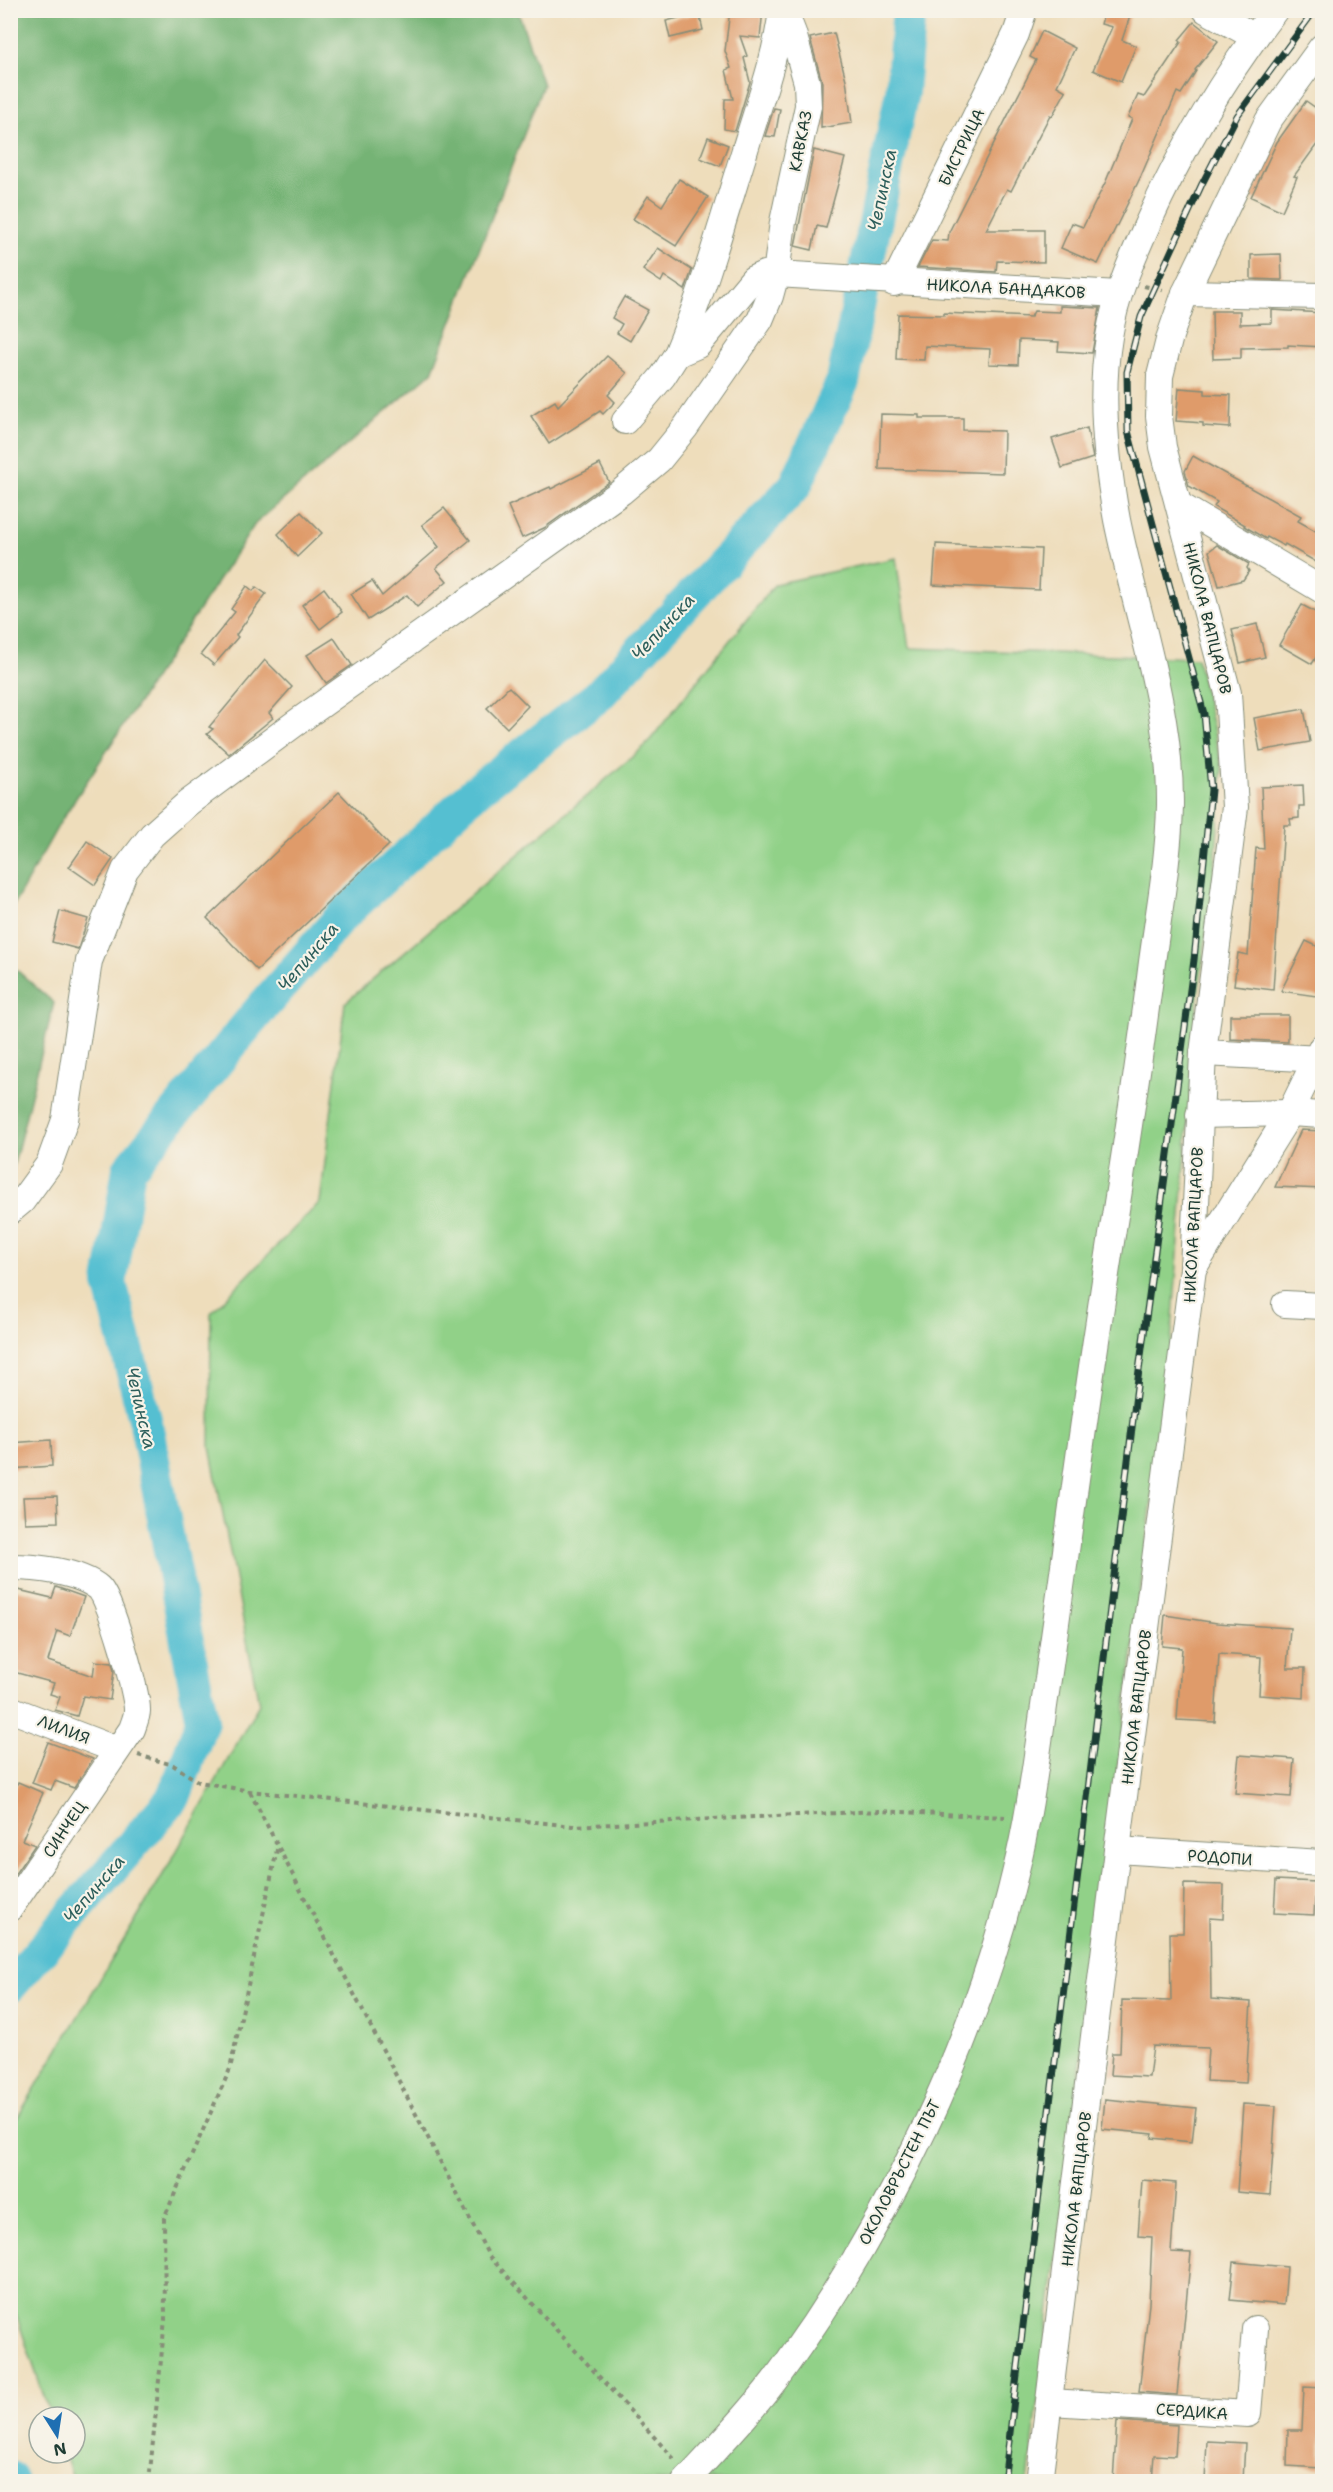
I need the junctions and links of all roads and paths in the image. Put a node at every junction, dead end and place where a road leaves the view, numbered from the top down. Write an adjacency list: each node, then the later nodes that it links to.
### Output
1 (783, 10): 7 (street, КАВКАЗ); 12 (street)
2 (1024, 10): 8 (street, БИСТРИЦА)
3 (1206, 10): 5 (street)
4 (1275, 10): 5 (street)
5 (1254, 37): 9 (street)
6 (1323, 47): 10 (street, НИКОЛА ВАПЦАРОВ)
7 (776, 274): 8 (street, НИКОЛА БАНДАКОВ); 12 (street); 21 (street, КАВКАЗ)
8 (892, 282): 9 (street, НИКОЛА БАНДАКОВ)
9 (1121, 286): 10 (path); 29 (street)
10 (1185, 293): 11 (street); 14 (street, НИКОЛА ВАПЦАРОВ)
11 (1323, 296)
12 (677, 354): 13 (street)
13 (625, 421)
14 (1179, 505): 15 (street); 16 (street, НИКОЛА ВАПЦАРОВ)
15 (1323, 590)
16 (1203, 1053): 17 (street); 19 (street, НИКОЛА ВАПЦАРОВ)
17 (1321, 1055): 18 (street)
18 (1290, 1113): 19 (street); 20 (street); 22 (street)
19 (1199, 1115): 22 (street, НИКОЛА ВАПЦАРОВ)
20 (1323, 1115)
21 (10, 1211)
22 (1193, 1269): 31 (street, НИКОЛА ВАПЦАРОВ)
23 (1285, 1304): 24 (street)
24 (1323, 1306)
25 (10, 1567): 27 (street, СИНЧЕЦ)
26 (10, 1709): 27 (street, ЛИЛИЯ)
27 (117, 1750): 28 (path); 33 (street, СИНЧЕЦ)
28 (250, 1791): 29 (path); 30 (path)
29 (1026, 1818): 36 (street, ОКОЛОВРЪСТЕН ПЪТ)
30 (279, 1844): 36 (path); 37 (path)
31 (1117, 1850): 32 (street, РОДОПИ); 35 (street, НИКОЛА ВАПЦАРОВ)
32 (1323, 1863)
33 (10, 1908)
34 (1255, 2329): 35 (street, СЕРДИКА)
35 (1050, 2402): 38 (street, НИКОЛА ВАПЦАРОВ)
36 (688, 2479)
37 (149, 2481)
38 (1040, 2481)

